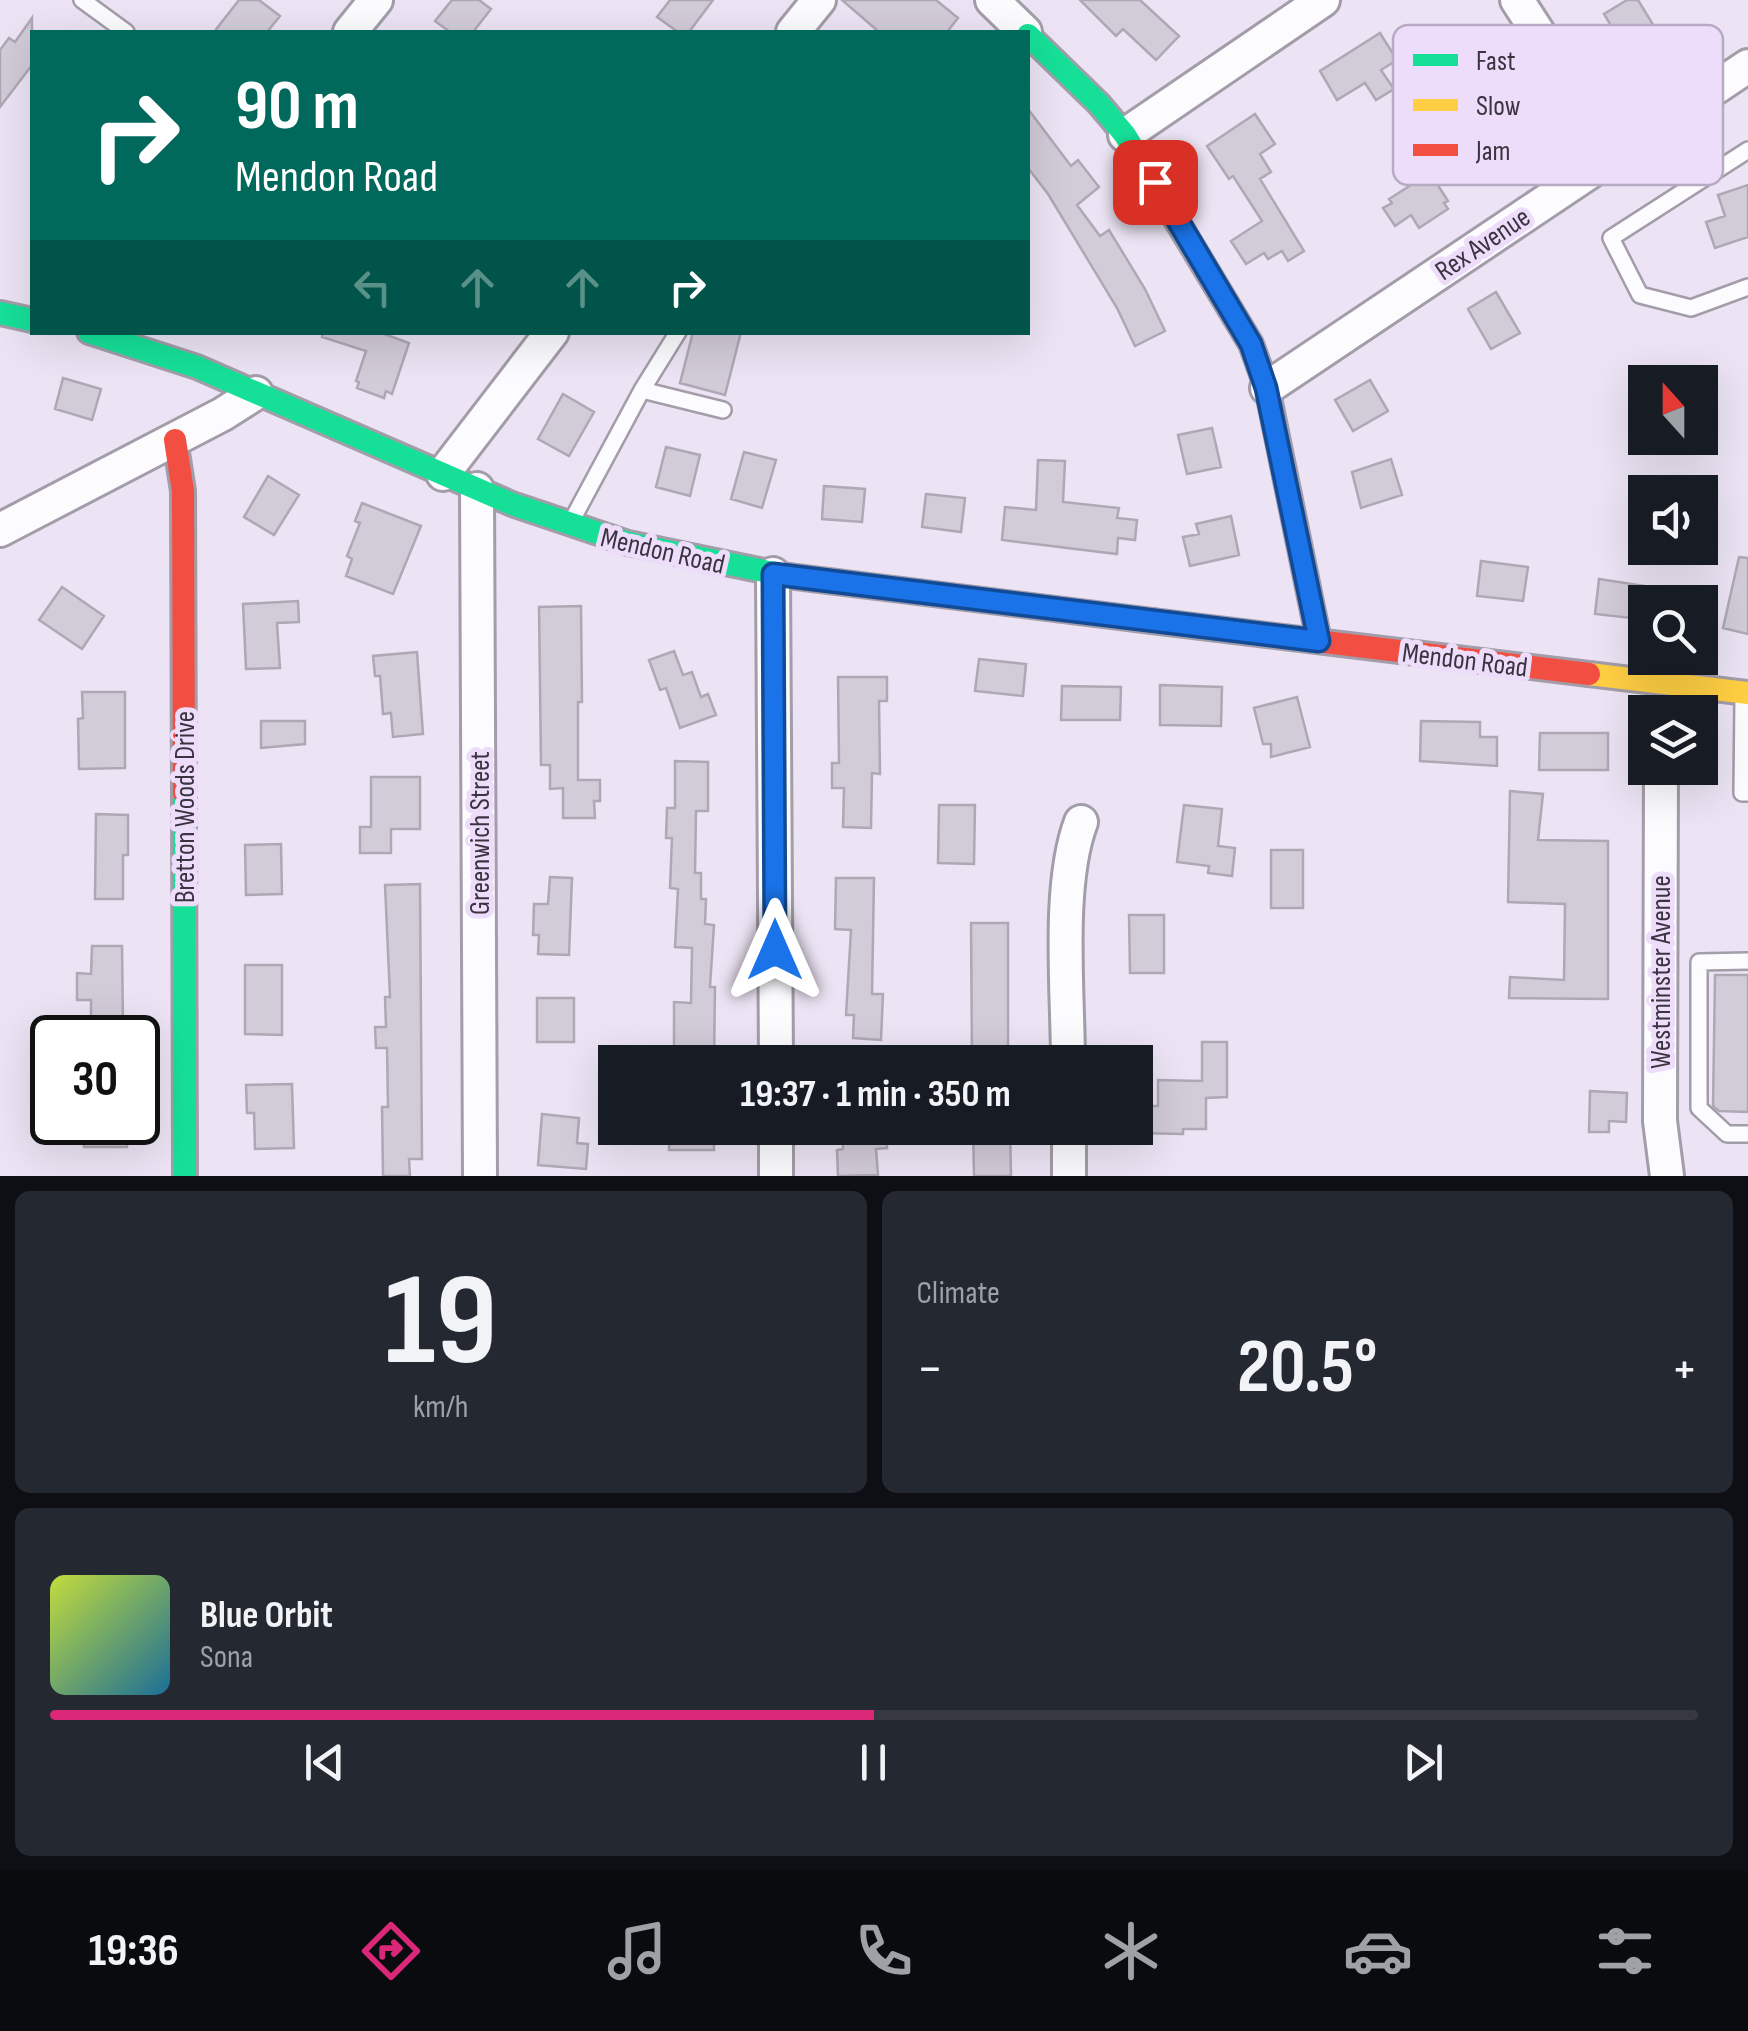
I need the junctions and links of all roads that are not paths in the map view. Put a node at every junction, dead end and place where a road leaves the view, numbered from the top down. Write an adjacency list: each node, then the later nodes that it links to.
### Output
1 (82, 0): 8 (lane)
2 (376, 0): 9 (street)
3 (819, 0): 10 (street)
4 (992, 0): 11 (street)
5 (1323, 0): 15 (street)
6 (1517, 0): 7 (street)
7 (1533, 25)
8 (123, 30)
9 (352, 30)
10 (794, 30)
11 (1022, 30)
12 (1030, 38): 15 (street)
13 (1748, 66): 14 (street, Rex Avenue)
14 (1723, 83)
15 (1126, 135): 26 (street)
16 (1748, 150): 17 (lane)
17 (1723, 166)
18 (1570, 185): 26 (street, Rex Avenue)
19 (1694, 185): 20 (lane)
20 (1748, 287)
21 (0, 314): 22 (street)
22 (30, 320)
23 (110, 335): 28 (street, Mendon Road)
24 (550, 335): 31 (street)
25 (676, 335): 27 (lane)
26 (1266, 388): 36 (street)
27 (642, 390): 29 (lane); 33 (lane)
28 (256, 393): 30 (street); 31 (street, Mendon Road)
29 (723, 410)
30 (175, 440): 34 (street); 49 (street, Bretton Woods Drive)
31 (443, 474): 32 (street, Mendon Road)
32 (477, 489): 33 (street, Mendon Road); 50 (street, Greenwich Street)
33 (569, 526): 35 (street, Mendon Road)
34 (0, 530)
35 (773, 574): 36 (street, Mendon Road); 44 (street)
36 (1319, 641): 38 (street, Mendon Road)
37 (1746, 693): 39 (street, Mendon Road); 41 (lane)
38 (1643, 695)
39 (1712, 695)
40 (1661, 785): 53 (street, Westminster Avenue)
41 (1748, 794)
42 (1081, 822): 45 (street)
43 (1748, 962): 46 (lane)
44 (776, 1045)
45 (1068, 1045)
46 (1748, 1134)
47 (776, 1145): 51 (street)
48 (1069, 1145): 52 (street)
49 (185, 1176)
50 (480, 1176)
51 (776, 1176)
52 (1069, 1176)
53 (1667, 1176)

